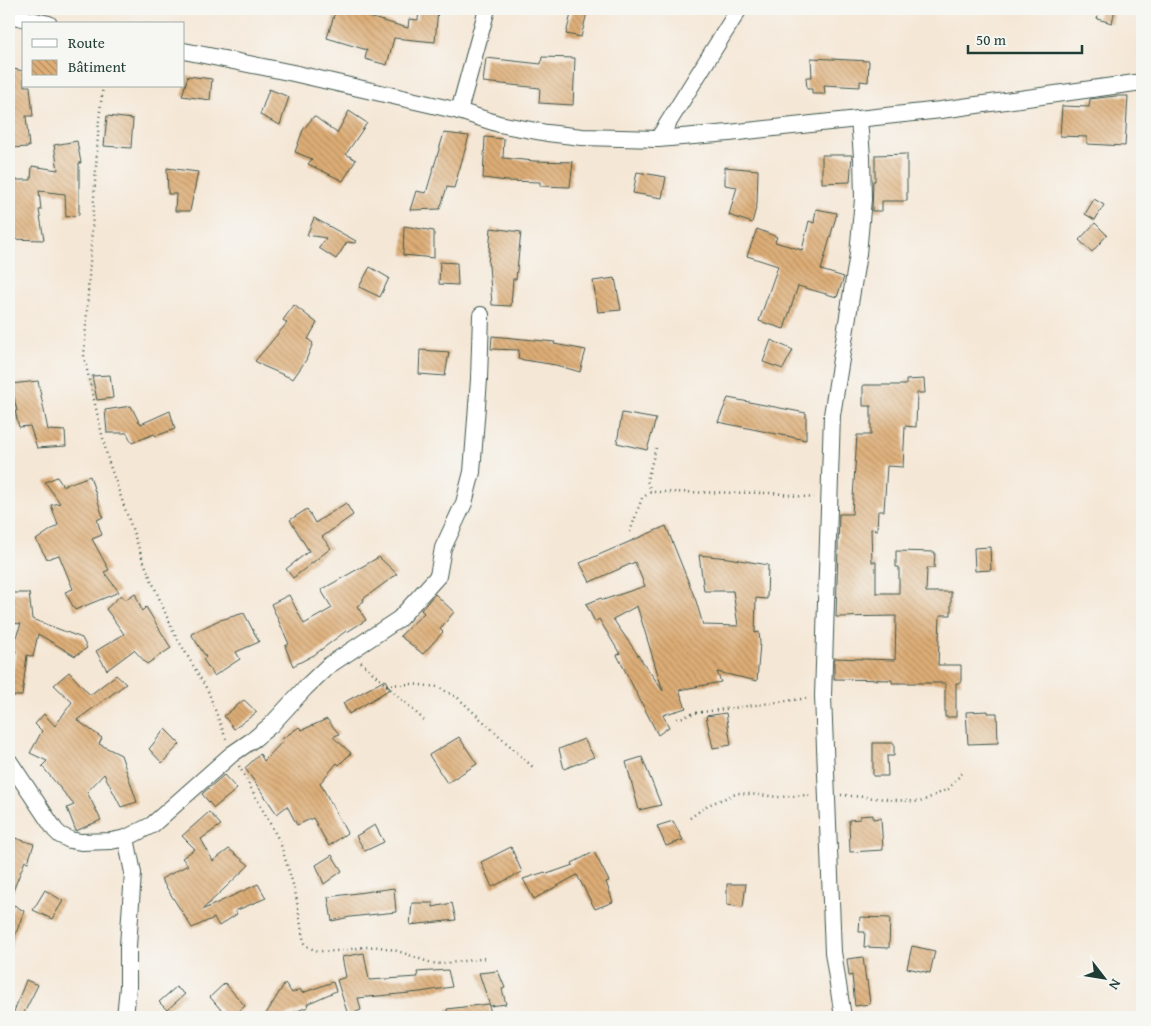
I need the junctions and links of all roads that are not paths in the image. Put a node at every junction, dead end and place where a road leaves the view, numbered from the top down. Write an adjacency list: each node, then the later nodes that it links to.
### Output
1 (487, 9): 7 (street)
2 (739, 9): 9 (street)
3 (9, 15): 4 (street)
4 (40, 22)
5 (185, 51): 7 (street)
6 (1142, 82): 8 (street)
7 (459, 111): 9 (street)
8 (859, 120): 9 (street); 14 (street)
9 (658, 138)
10 (481, 315): 12 (street)
11 (9, 761): 12 (street)
12 (126, 838): 13 (street)
13 (125, 1017)
14 (844, 1017)

